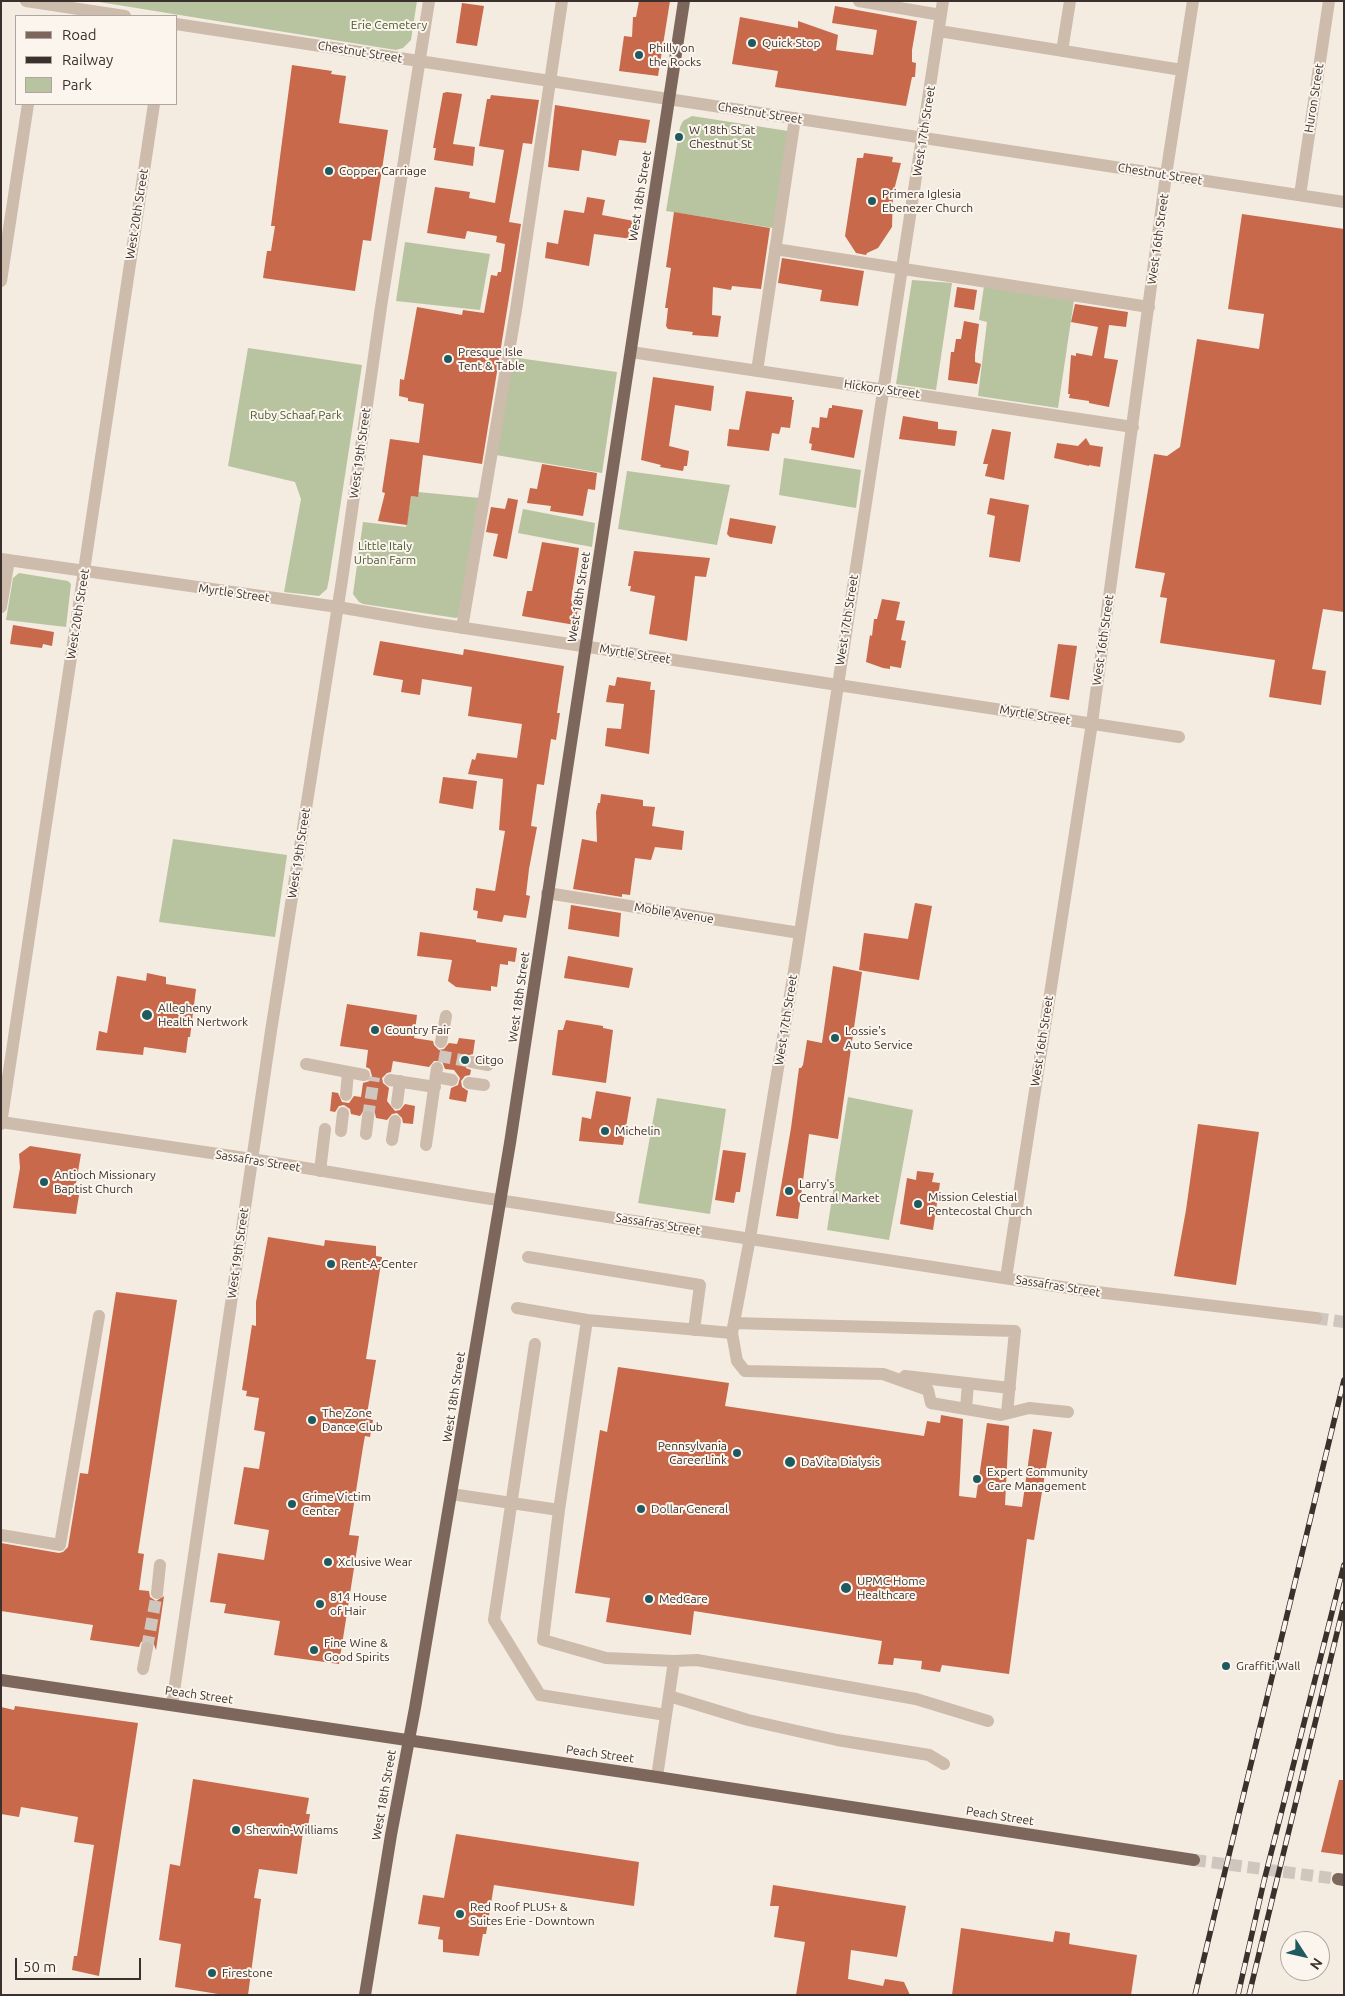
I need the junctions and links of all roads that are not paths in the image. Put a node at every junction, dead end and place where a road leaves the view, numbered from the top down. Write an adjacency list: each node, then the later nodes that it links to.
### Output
1 (26, 1): 10 (street)
2 (429, 1): 16 (street, West 19th Street)
3 (562, 1): 18 (street)
4 (684, 1): 19 (main road, West 18th Street)
5 (858, 1): 11 (street)
6 (943, 1): 11 (street, West 17th Street)
7 (1070, 1): 15 (street)
8 (1193, 1): 17 (street, West 16th Street)
9 (1329, 1): 25 (street, Huron Street)
10 (43, 10): 12 (street)
11 (941, 14): 14 (street, West 17th Street)
12 (111, 15)
13 (178, 24): 16 (street, Chestnut Street)
14 (939, 31): 15 (street); 23 (street, West 17th Street)
15 (1062, 51): 17 (street)
16 (419, 61): 18 (street, Chestnut Street); 38 (street, West 19th Street)
17 (1182, 70): 24 (street, West 16th Street)
18 (550, 81): 19 (street, Chestnut Street); 39 (street)
19 (670, 98): 22 (street, Chestnut Street); 31 (main road, West 18th Street)
20 (28, 105): 29 (street)
21 (154, 105): 36 (street, West 20th Street)
22 (795, 118): 23 (street, Chestnut Street); 27 (street)
23 (922, 138): 24 (street, Chestnut Street); 28 (street, West 17th Street)
24 (1166, 175): 25 (street, Chestnut Street); 30 (street, West 16th Street)
25 (1300, 195): 26 (street, Chestnut Street)
26 (1344, 202)
27 (775, 249): 28 (street); 32 (street)
28 (903, 268): 30 (street); 33 (street, West 17th Street)
29 (1, 281)
30 (1149, 307): 34 (street, West 16th Street)
31 (632, 352): 32 (street, Hickory Street); 40 (main road, West 18th Street)
32 (756, 371): 33 (street, Hickory Street)
33 (885, 388): 34 (street, Hickory Street); 41 (street, West 17th Street)
34 (1133, 428): 42 (street, West 16th Street)
35 (5, 559): 36 (street, Myrtle Street); 37 (street)
36 (84, 570): 38 (street, Myrtle Street); 62 (street, West 20th Street)
37 (1, 607)
38 (338, 607): 39 (street, Myrtle Street); 68 (street, West 19th Street)
39 (462, 628): 40 (street, Myrtle Street)
40 (585, 646): 41 (street, Myrtle Street); 44 (main road, West 18th Street)
41 (837, 685): 42 (street, Myrtle Street); 45 (street, West 17th Street)
42 (1092, 723): 43 (street, Myrtle Street); 73 (street, West 16th Street)
43 (1178, 738)
44 (547, 894): 45 (street, Mobile Avenue); 70 (main road, West 18th Street)
45 (800, 933): 71 (street, West 17th Street)
46 (446, 1016): 47 (street)
47 (441, 1042)
48 (472, 1062): 50 (street)
49 (306, 1064): 51 (street)
50 (488, 1065)
51 (348, 1072): 52 (street); 57 (street)
52 (364, 1075)
53 (436, 1077): 54 (street); 58 (street); 67 (street)
54 (452, 1080)
55 (469, 1083): 56 (street)
56 (484, 1085)
57 (346, 1095)
58 (397, 1103)
59 (343, 1113): 64 (street)
60 (368, 1117): 65 (street)
61 (395, 1121): 66 (street)
62 (1, 1123): 68 (street, Sassafras Street)
63 (325, 1129): 69 (street)
64 (341, 1131)
65 (366, 1134)
66 (392, 1140)
67 (426, 1145)
68 (252, 1159): 69 (street, Sassafras Street); 98 (street, West 19th Street)
69 (320, 1171): 70 (street, Sassafras Street)
70 (501, 1201): 71 (street, Sassafras Street); 87 (main road, West 18th Street)
71 (750, 1238): 73 (street, Sassafras Street); 78 (street, West 17th Street)
72 (528, 1257): 79 (street)
73 (1006, 1278): 76 (street, Sassafras Street)
74 (517, 1308): 77 (street)
75 (99, 1316): 90 (street)
76 (1316, 1318)
77 (587, 1320): 79 (street); 89 (street)
78 (733, 1328): 79 (street); 81 (street, West 17th Street); 83 (street)
79 (694, 1330)
80 (535, 1344): 88 (street)
81 (883, 1374): 82 (street); 84 (street)
82 (968, 1383): 83 (street); 84 (street)
83 (1010, 1388): 86 (street)
84 (966, 1409): 86 (street)
85 (1068, 1412): 86 (street)
86 (1007, 1413)
87 (452, 1494): 88 (street); 101 (main road, West 18th Street)
88 (511, 1502): 89 (street); 99 (street)
89 (559, 1510): 94 (street)
90 (1, 1535)
91 (160, 1565): 92 (street)
92 (157, 1592)
93 (147, 1648): 95 (street)
94 (674, 1661): 97 (street); 100 (street)
95 (143, 1669)
96 (1, 1680): 98 (main road, Peach Street)
97 (669, 1696): 99 (street); 102 (street)
98 (172, 1705): 101 (main road, Peach Street)
99 (666, 1715): 103 (street)
100 (988, 1721)
101 (409, 1740): 103 (main road, Peach Street); 105 (main road, West 18th Street)
102 (944, 1764)
103 (657, 1776): 104 (main road, Peach Street)
104 (1194, 1860)
105 (366, 1995)

